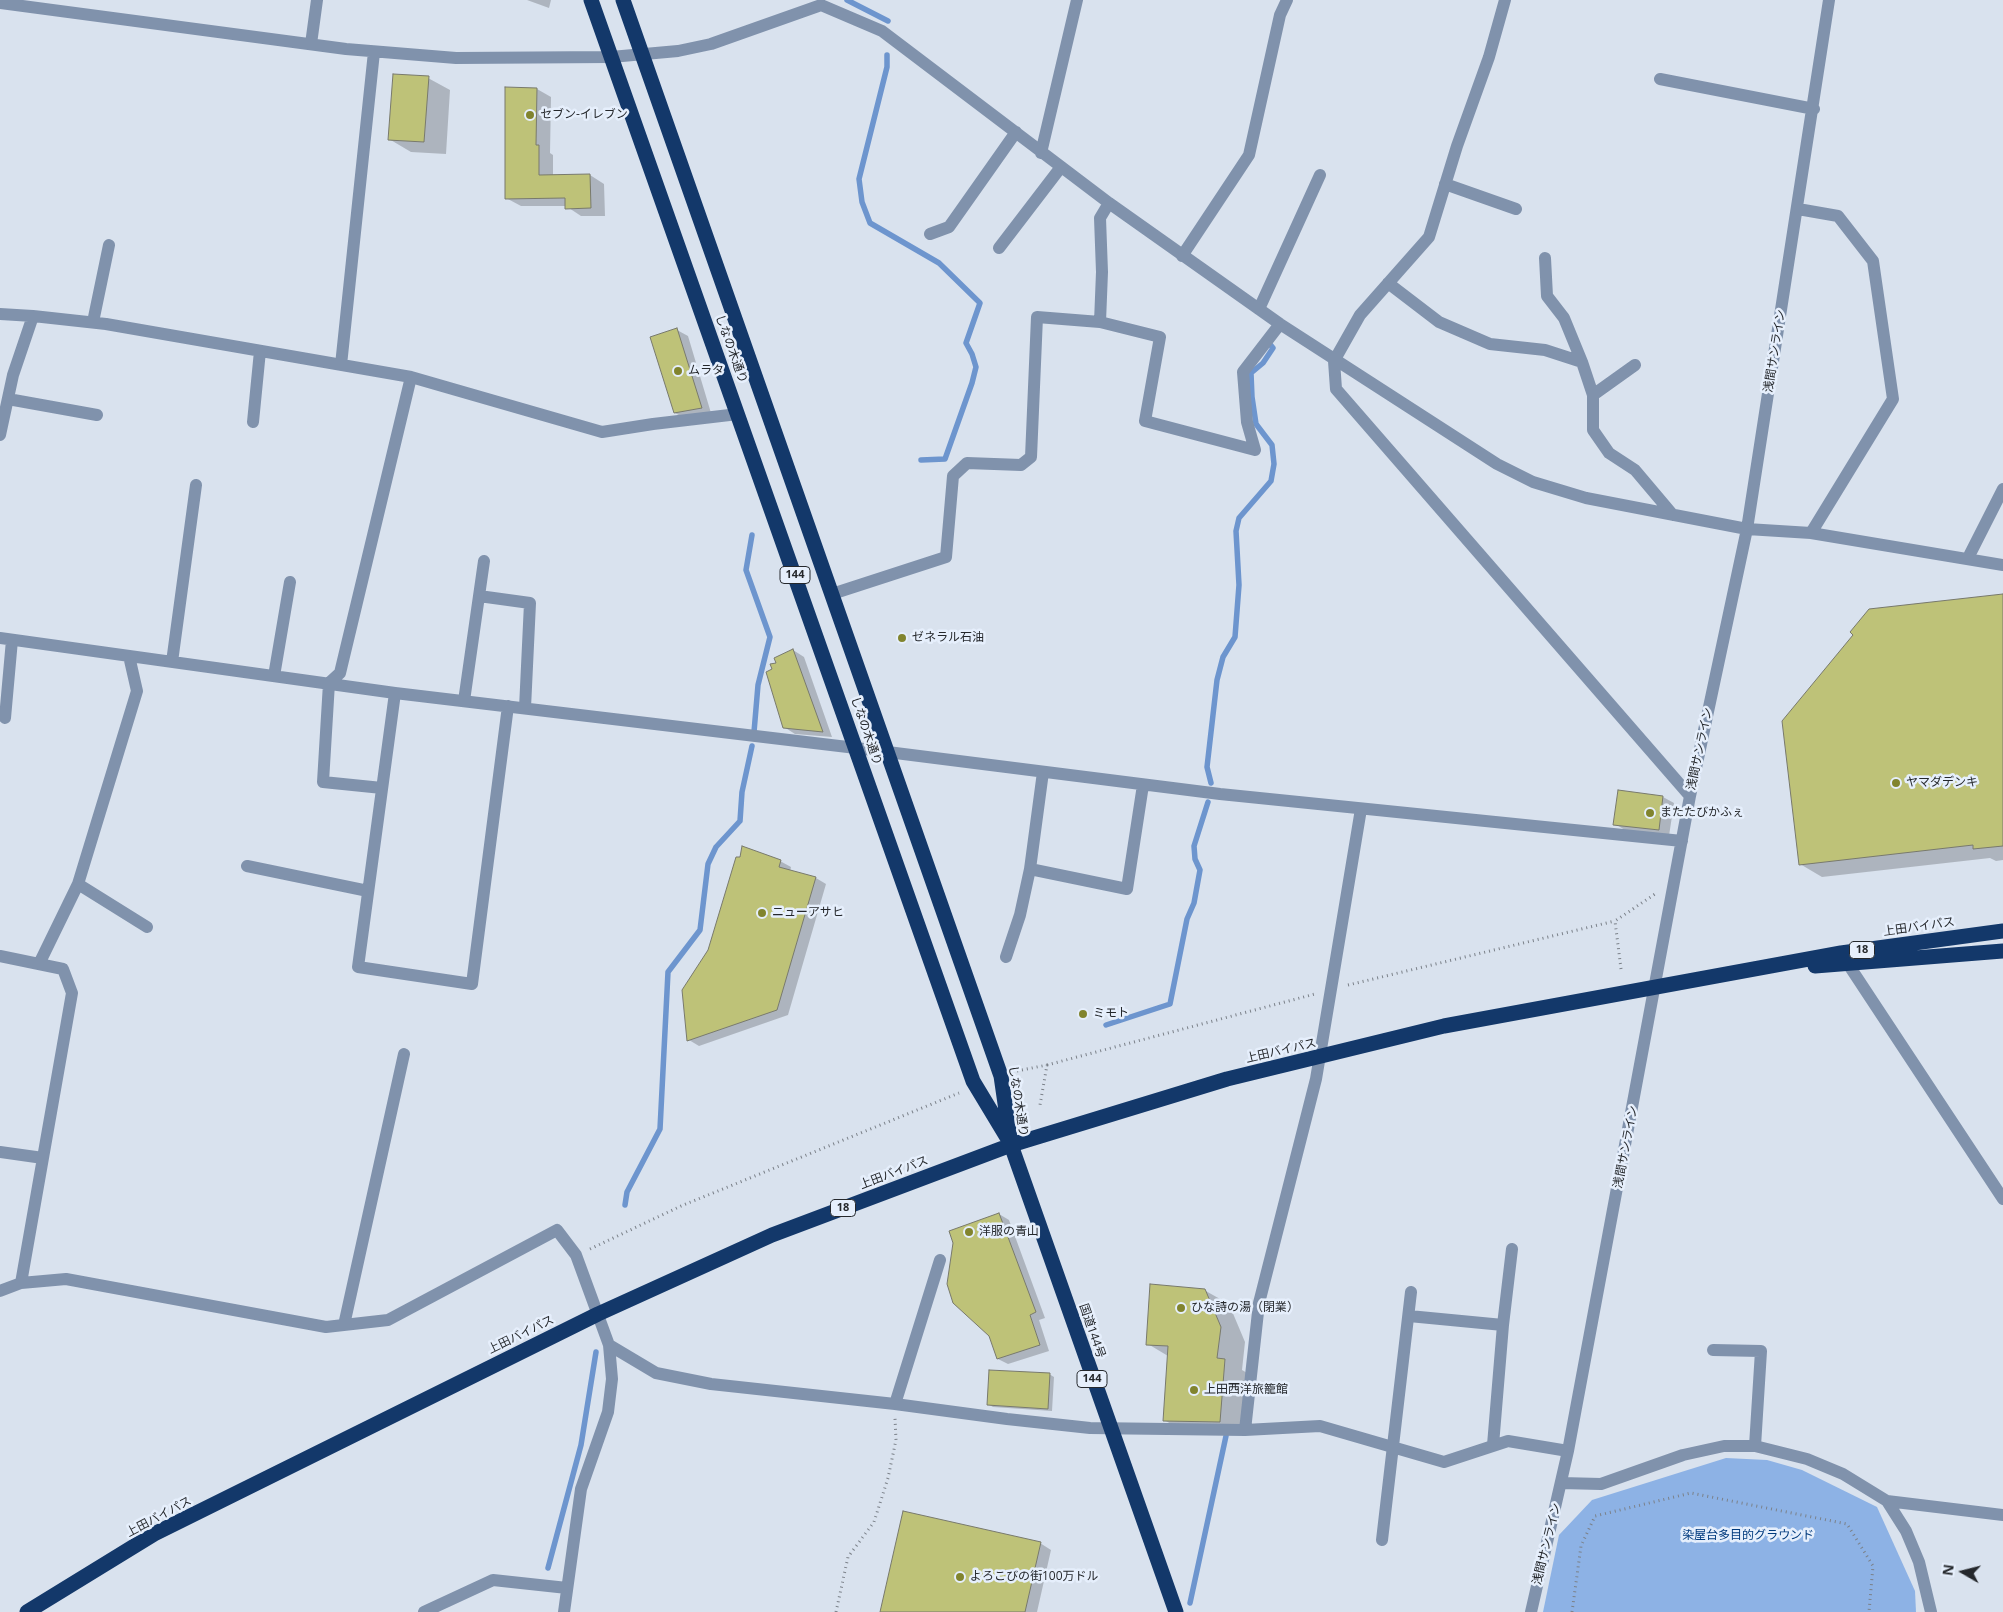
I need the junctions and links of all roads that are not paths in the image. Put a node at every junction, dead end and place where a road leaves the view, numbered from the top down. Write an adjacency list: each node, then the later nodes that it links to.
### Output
1 (317, 0): 10 (street)
2 (591, 0): 13 (highway, しなの木通り / 144)
3 (623, 0): 12 (highway, しなの木通り / 144)
4 (1077, 0): 17 (street)
5 (1288, 0): 27 (street)
6 (1505, 0): 20 (street)
7 (1829, 0): 15 (street, 浅間サンライン)
8 (8, 2): 10 (street)
9 (821, 2): 12 (street); 16 (street)
10 (311, 44): 11 (street)
11 (374, 52): 13 (street); 39 (street)
12 (642, 54): 13 (street); 57 (highway, しなの木通り / 144)
13 (611, 57): 44 (highway, しなの木通り / 144)
14 (1660, 79): 15 (street)
15 (1814, 109): 23 (street, 浅間サンライン)
16 (1016, 132): 17 (street); 24 (street)
17 (1041, 153): 18 (street)
18 (1061, 167): 21 (street); 26 (street)
19 (1320, 175): 30 (street)
20 (1445, 184): 22 (street); 29 (street)
21 (1109, 203): 27 (street); 34 (street)
22 (1516, 209)
23 (1798, 209): 51 (street, 浅間サンライン); 52 (street)
24 (930, 234)
25 (109, 245): 33 (street)
26 (999, 248)
27 (1182, 256): 30 (street)
28 (1546, 258): 38 (street)
29 (1388, 284): 37 (street); 38 (street)
30 (1258, 309): 35 (street)
31 (0, 314): 32 (street)
32 (34, 316): 33 (street); 43 (street)
33 (93, 322): 36 (street)
34 (1100, 322): 35 (street); 57 (street)
35 (1280, 324): 37 (street)
36 (260, 351): 39 (street); 46 (street)
37 (1334, 361): 50 (street); 74 (street)
38 (1582, 362): 42 (street)
39 (341, 365): 41 (street)
40 (1635, 365): 42 (street)
41 (411, 378): 44 (street); 63 (street)
42 (1593, 395): 50 (street)
43 (8, 399): 45 (street); 47 (street)
44 (738, 414): 69 (highway, しなの木通り / 144)
45 (97, 415)
46 (253, 422)
47 (0, 435)
48 (196, 485): 61 (street)
49 (2003, 489): 53 (street)
50 (1673, 515): 51 (street)
51 (1747, 529): 52 (street); 74 (street, 浅間サンライン)
52 (1811, 533): 53 (street)
53 (1968, 558): 55 (street)
54 (484, 561): 58 (street)
55 (2003, 565)
56 (290, 582): 62 (street)
57 (832, 594): 70 (highway, しなの木通り / 144)
58 (479, 596): 65 (street); 67 (street)
59 (6, 639): 60 (street); 68 (street)
60 (129, 656): 61 (street); 79 (street)
61 (172, 662): 62 (street)
62 (274, 676): 63 (street)
63 (329, 684): 64 (street); 73 (street)
64 (395, 692): 65 (street); 73 (street)
65 (464, 701): 66 (street)
66 (508, 706): 67 (street); 80 (street)
67 (525, 708): 69 (street)
68 (5, 718)
69 (856, 748): 70 (street); 92 (highway, しなの木通り / 144)
70 (888, 752): 71 (street); 92 (highway, しなの木通り / 144)
71 (1043, 772): 72 (street); 78 (street)
72 (1143, 785): 75 (street); 78 (street)
73 (382, 788): 80 (street)
74 (1690, 796): 76 (street, 浅間サンライン)
75 (1361, 809): 76 (street); 91 (street)
76 (1682, 841): 89 (street, 浅間サンライン)
77 (247, 866): 80 (street)
78 (1030, 869): 85 (street)
79 (78, 884): 81 (street); 86 (street)
80 (368, 891)
81 (147, 927)
82 (2003, 931): 88 (highway, 上田バイパス / 18)
83 (2003, 951): 87 (highway, 上田バイパス / 18)
84 (0, 956): 86 (street)
85 (1006, 956)
86 (39, 964): 94 (street)
87 (1848, 964): 88 (highway, 上田バイパス / 18); 95 (street)
88 (1722, 974): 89 (highway, 上田バイパス / 18)
89 (1655, 988): 91 (highway, 上田バイパス / 18); 113 (street, 浅間サンライン)
90 (404, 1054): 103 (street)
91 (1318, 1058): 92 (highway, 上田バイパス / 18); 109 (street)
92 (1011, 1145): 101 (highway, 上田バイパス / 18); 108 (highway, 国道144号 / 144)
93 (0, 1152): 94 (street)
94 (43, 1158): 98 (street)
95 (2003, 1199)
96 (1512, 1249): 104 (street)
97 (940, 1260): 107 (street)
98 (22, 1283): 99 (street); 103 (street)
99 (0, 1291)
100 (1411, 1292): 102 (street)
101 (598, 1314): 103 (street); 105 (street); 119 (highway, 上田バイパス / 18)
102 (1408, 1316): 104 (street); 112 (street)
103 (344, 1325)
104 (1503, 1325): 110 (street)
105 (609, 1346): 107 (street); 118 (street)
106 (1713, 1350): 111 (street)
107 (895, 1404): 108 (street)
108 (1109, 1428): 109 (street); 122 (highway, 国道144号 / 144)
109 (1245, 1430): 112 (street)
110 (1493, 1444): 112 (street); 113 (street)
111 (1755, 1446): 114 (street); 115 (street)
112 (1392, 1447): 117 (street)
113 (1568, 1451): 114 (street, 浅間サンライン)
114 (1561, 1483): 123 (street, 浅間サンライン)
115 (1886, 1501): 116 (street); 124 (street)
116 (2003, 1515)
117 (1382, 1540)
118 (567, 1588): 120 (street); 121 (street)
119 (27, 1612)
120 (424, 1612)
121 (564, 1612)
122 (1176, 1612)
123 (1531, 1612)
124 (1931, 1612)

